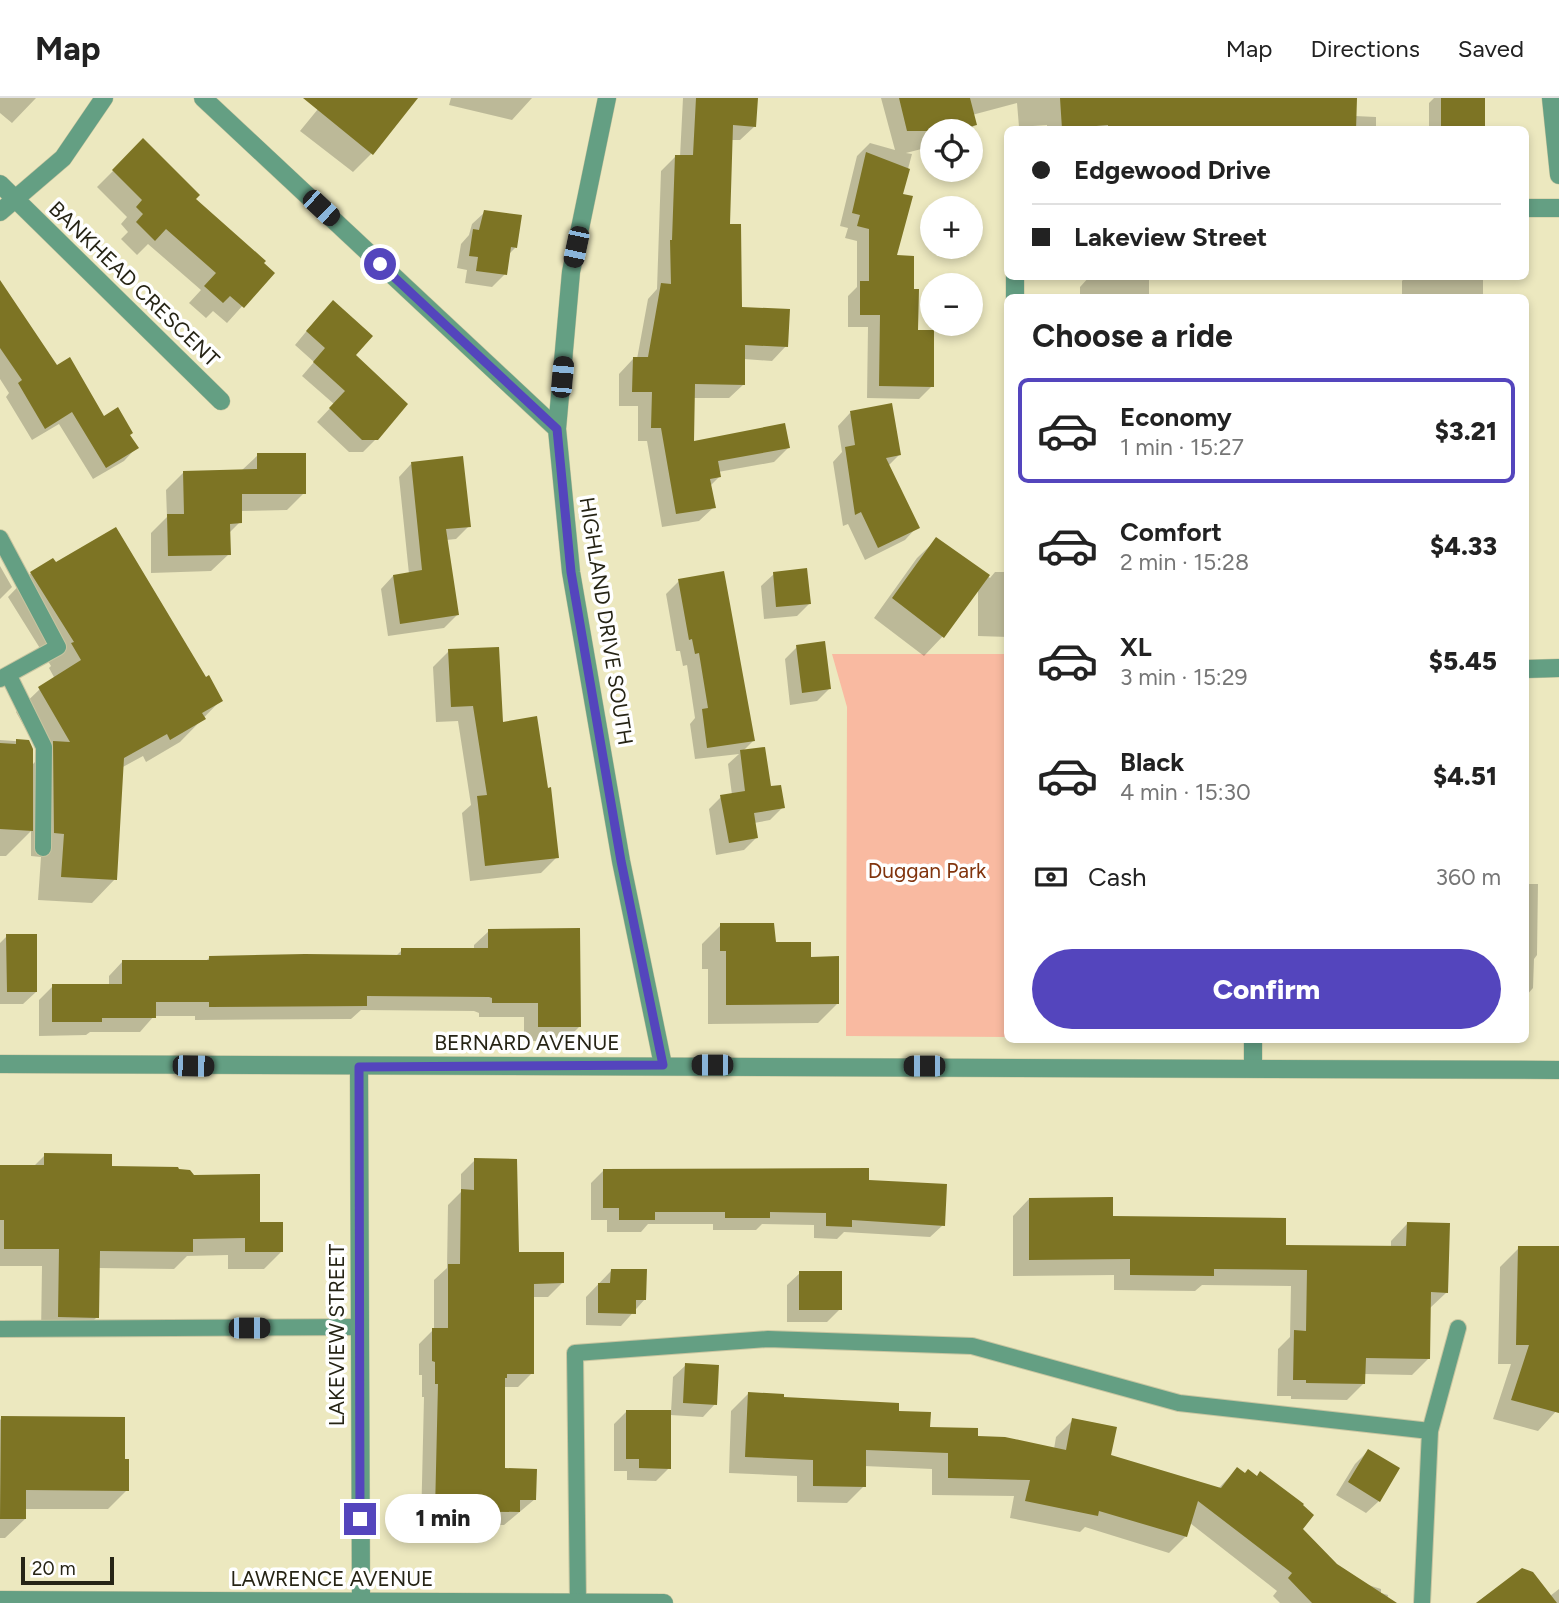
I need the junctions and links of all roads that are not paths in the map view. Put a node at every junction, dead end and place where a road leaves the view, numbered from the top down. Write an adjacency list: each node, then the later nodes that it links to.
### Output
1 (104, 98): 7 (street, BANKHEAD CRESCENT)
2 (203, 98): 12 (street)
3 (607, 98): 12 (street, HIGHLAND DRIVE SOUTH)
4 (1551, 98): 5 (street)
5 (1559, 175)
6 (0, 184): 7 (street, BANKHEAD CRESCENT)
7 (15, 199): 10 (street, BANKHEAD CRESCENT); 11 (street, BANKHEAD CRESCENT)
8 (1529, 208): 9 (street)
9 (1559, 208)
10 (0, 212)
11 (220, 401)
12 (557, 429): 20 (street, HIGHLAND DRIVE SOUTH)
13 (0, 538): 16 (lane)
14 (1559, 668): 15 (street)
15 (1529, 669)
16 (5, 678): 17 (lane)
17 (43, 848)
18 (1253, 1043): 22 (street)
19 (0, 1064): 21 (street, BERNARD AVENUE)
20 (663, 1065): 21 (street, BERNARD AVENUE); 22 (street, BERNARD AVENUE)
21 (359, 1067): 24 (street, LAKEVIEW STREET)
22 (1253, 1068): 23 (street, BERNARD AVENUE)
23 (1559, 1070)
24 (360, 1327): 26 (lane); 29 (street, LAKEVIEW STREET)
25 (1458, 1328): 27 (lane)
26 (0, 1329)
27 (1430, 1431): 30 (lane); 33 (lane)
28 (0, 1600): 29 (street, LAWRENCE AVENUE)
29 (361, 1602): 30 (street, LAWRENCE AVENUE)
30 (578, 1603): 31 (street, LAWRENCE AVENUE)
31 (628, 1603): 32 (street, LAWRENCE AVENUE)
32 (664, 1603)
33 (1422, 1603)

